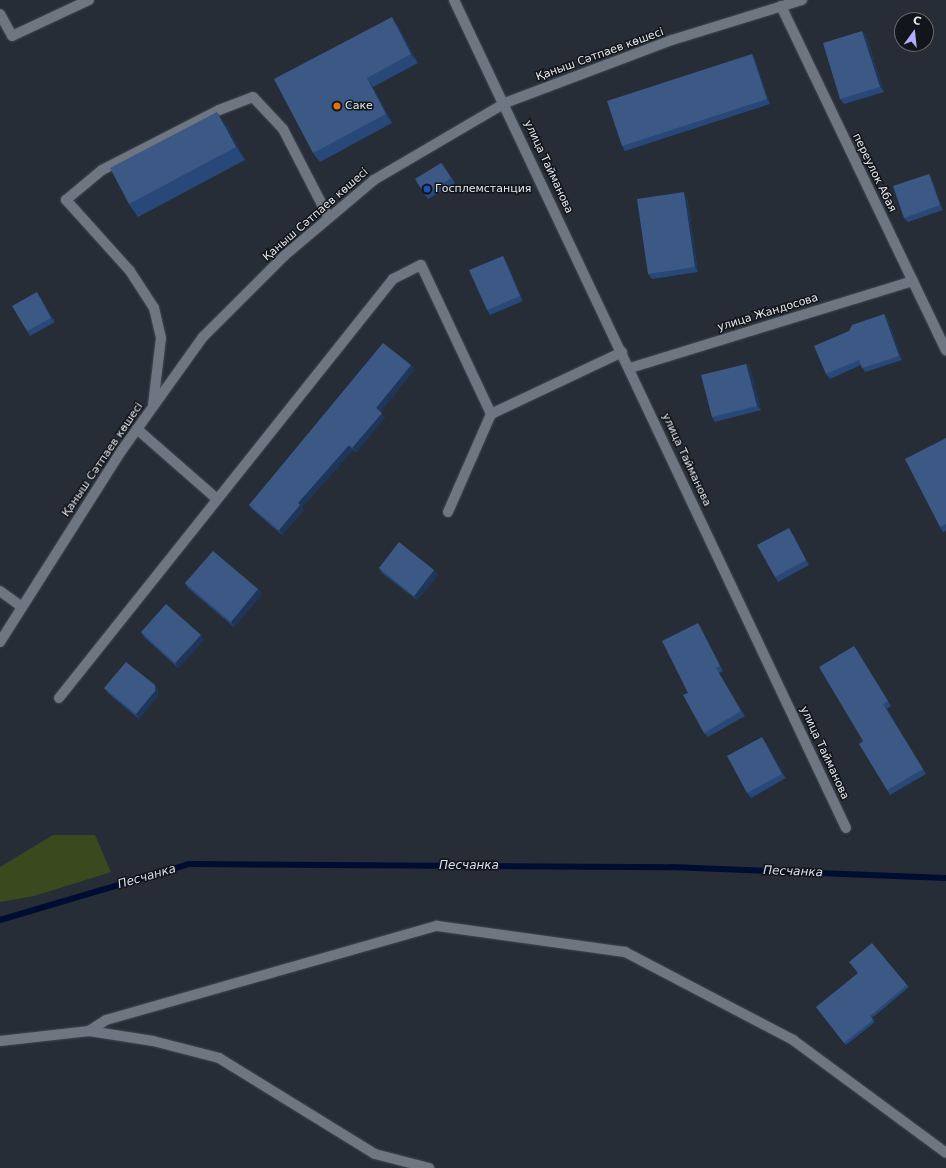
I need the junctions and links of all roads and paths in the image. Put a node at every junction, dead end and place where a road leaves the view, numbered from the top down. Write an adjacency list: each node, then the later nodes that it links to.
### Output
1 (89, 0): 5 (street)
2 (454, 0): 6 (street, улица Тайманова)
3 (802, 0): 4 (street, Қаныш Сәтпаев көшесі)
4 (781, 6): 6 (street, Қаныш Сәтпаев көшесі); 8 (street, переулок Абая)
5 (0, 14)
6 (504, 103): 7 (street, Қаныш Сәтпаев көшесі); 10 (street, улица Тайманова)
7 (329, 218): 12 (street, Қаныш Сәтпаев көшесі); 12 (street)
8 (913, 281): 9 (street, переулок Абая); 11 (street, улица Жандосова)
9 (946, 350)
10 (622, 352): 11 (street, улица Тайманова); 13 (street)
11 (630, 368): 21 (street, улица Тайманова)
12 (153, 407): 14 (street, Қаныш Сәтпаев көшесі)
13 (491, 414): 15 (street); 16 (street)
14 (137, 430): 15 (street); 18 (street, Қаныш Сәтпаев көшесі)
15 (217, 499): 20 (street)
16 (448, 512)
17 (0, 591): 18 (street)
18 (22, 607): 19 (street, Қаныш Сәтпаев көшесі)
19 (0, 642)
20 (59, 698)
21 (846, 828)
22 (89, 1031): 23 (street); 24 (street); 25 (street)
23 (0, 1041)
24 (946, 1154)
25 (429, 1168)

